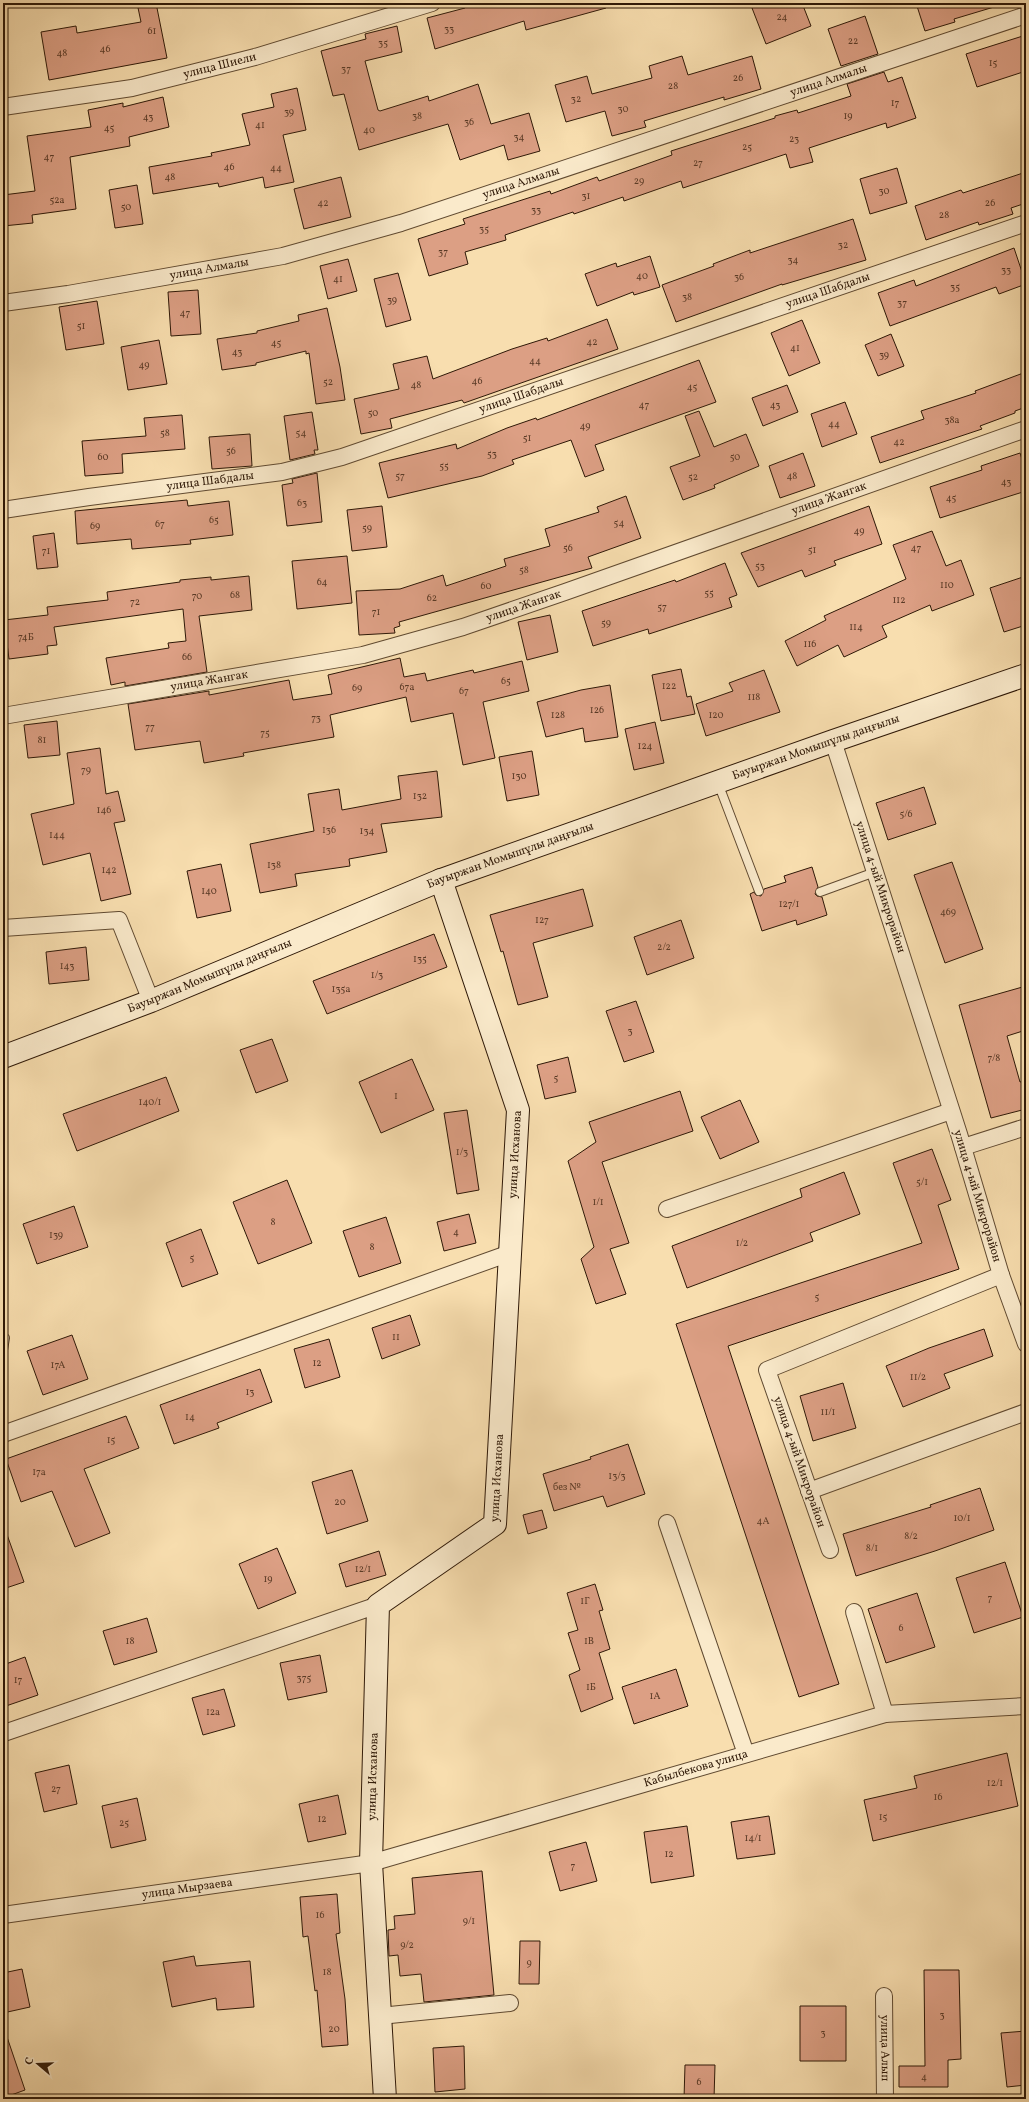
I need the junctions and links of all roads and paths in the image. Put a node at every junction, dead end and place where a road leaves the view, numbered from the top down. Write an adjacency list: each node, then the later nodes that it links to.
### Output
1 (432, 3): 3 (street, улица Шиели)
2 (1026, 15): 5 (street, улица Алмалы)
3 (3, 107)
4 (1026, 224): 7 (street, улица Шабдалы)
5 (3, 303)
6 (1026, 429): 9 (street, улица Жангак)
7 (3, 510)
8 (1026, 675): 10 (main road, Бауыржан Момышұлы даңғылы)
9 (3, 716)
10 (833, 741): 11 (main road, Бауыржан Момышұлы даңғылы); 12 (street, улица 4-ый Микрорайон)
11 (718, 782): 13 (main road, Бауыржан Момышұлы даңғылы); 14 (lane)
12 (875, 872): 15 (lane); 19 (street, улица 4-ый Микрорайон)
13 (442, 880): 17 (main road, Бауыржан Момышұлы даңғылы); 23 (main road, улица Исханова)
14 (759, 891)
15 (820, 892)
16 (3, 928): 17 (street)
17 (151, 1001): 18 (main road, Бауыржан Момышұлы даңғылы)
18 (3, 1058)
19 (951, 1111): 21 (street, улица 4-ый Микрорайон); 22 (street)
20 (1026, 1127): 21 (street)
21 (963, 1148): 24 (street, улица 4-ый Микрорайон)
22 (668, 1209)
23 (510, 1253): 29 (street); 33 (main road, улица Исханова)
24 (1000, 1274): 26 (street); 30 (street, улица 4-ый Микрорайон)
25 (5, 1338): 27 (lane)
26 (1026, 1344)
27 (3, 1350)
28 (1026, 1412): 30 (street)
29 (3, 1434)
30 (809, 1491): 32 (street, улица 4-ый Микрорайон)
31 (667, 1523): 38 (street)
32 (830, 1550)
33 (378, 1605): 37 (street); 39 (main road, улица Исханова)
34 (854, 1612): 36 (street)
35 (1026, 1706): 36 (street, Кабылбекова улица)
36 (885, 1714): 38 (street, Кабылбекова улица)
37 (4, 1733)
38 (746, 1754): 39 (street, Кабылбекова улица)
39 (371, 1863): 40 (street, улица Мырзаева); 43 (main road, улица Исханова)
40 (3, 1915)
41 (884, 1996): 45 (street, улица Алып)
42 (510, 2003): 43 (street)
43 (380, 2016): 44 (main road, улица Исханова)
44 (385, 2099)
45 (885, 2099)

